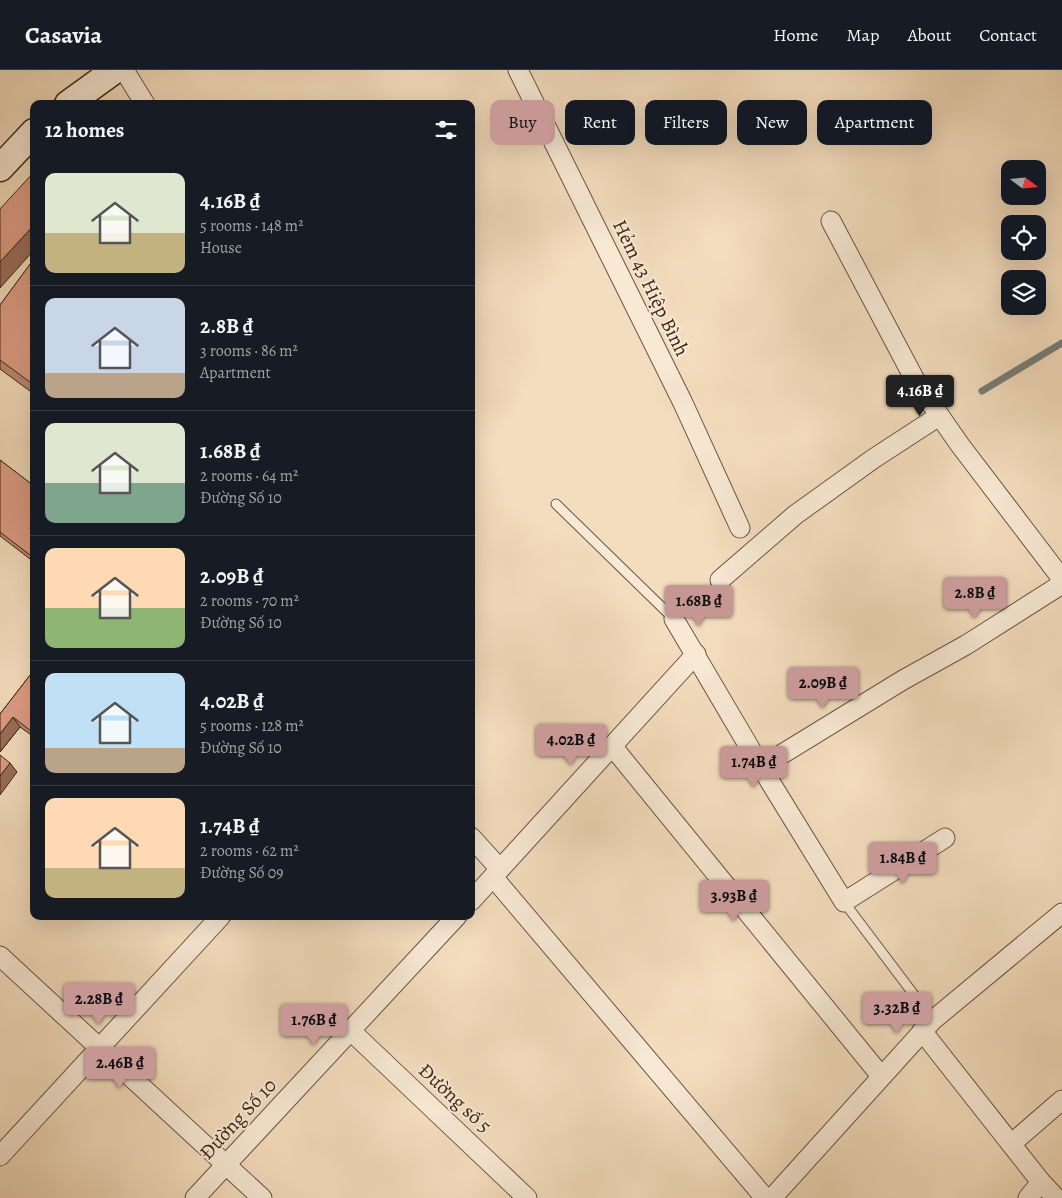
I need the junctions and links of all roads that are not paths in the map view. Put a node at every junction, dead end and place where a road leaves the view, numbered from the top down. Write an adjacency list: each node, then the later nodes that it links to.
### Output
1 (115, 70): 4 (main road)
2 (124, 70): 5 (street)
3 (518, 70): 11 (street, Hẻm 43 Hiệp Bình)
4 (74, 100)
5 (143, 100)
6 (30, 136): 7 (main road)
7 (0, 168)
8 (831, 220): 9 (street)
9 (939, 416): 12 (street); 13 (street)
10 (556, 504): 15 (lane)
11 (740, 528)
12 (1062, 579)
13 (720, 580)
14 (1062, 584): 18 (street)
15 (674, 618): 16 (street)
16 (696, 654): 17 (street); 18 (street)
17 (612, 746): 21 (street); 31 (street)
18 (761, 767): 23 (street)
19 (945, 838): 23 (street)
20 (475, 843): 21 (street)
21 (496, 873): 22 (street); 40 (street)
22 (475, 897)
23 (844, 902): 28 (lane)
24 (1062, 913): 28 (street)
25 (217, 920): 30 (street)
26 (453, 920): 29 (street, Đường Số 10)
27 (0, 956): 30 (street)
28 (928, 1026): 31 (street); 33 (street)
29 (351, 1031): 35 (street, Đường Số 10); 39 (street, Đường số 5)
30 (100, 1048): 34 (street); 35 (street)
31 (881, 1076): 41 (street)
32 (1062, 1100): 33 (street)
33 (1011, 1144): 36 (street)
34 (0, 1156)
35 (226, 1165): 37 (street, Đường Số 10); 38 (street)
36 (1041, 1182): 42 (street); 43 (street)
37 (195, 1198)
38 (262, 1198)
39 (527, 1198)
40 (765, 1198)
41 (772, 1198)
42 (1028, 1198)
43 (1056, 1198)

